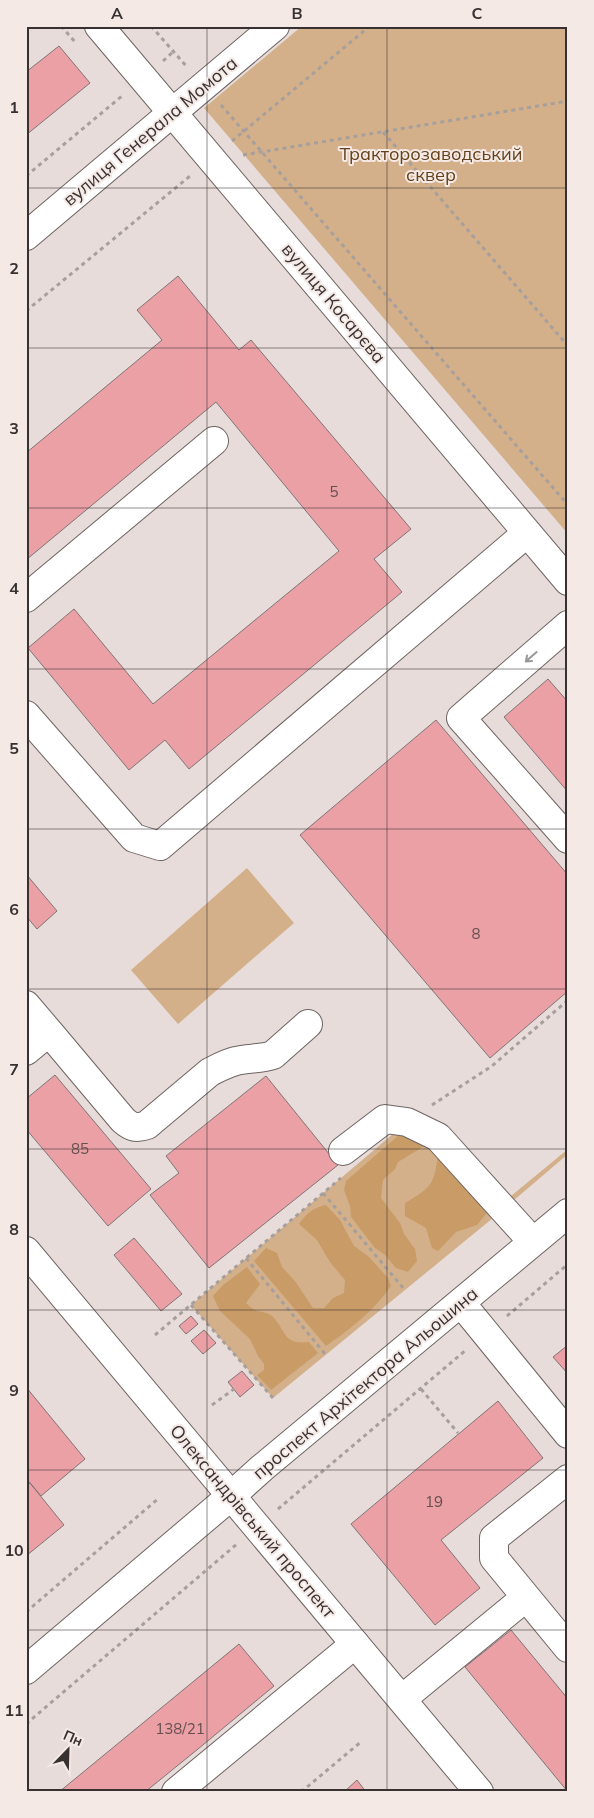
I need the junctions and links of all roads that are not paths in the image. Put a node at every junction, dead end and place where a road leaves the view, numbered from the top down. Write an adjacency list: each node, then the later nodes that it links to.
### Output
1 (99, 26): 3 (street, вулиця Косарєва)
2 (274, 26): 3 (street, вулиця Генерала Момота)
3 (172, 112): 4 (street, вулиця Генерала Момота); 6 (street, вулиця Косарєва)
4 (26, 236)
5 (214, 441): 8 (street)
6 (527, 533): 7 (street, вулиця Косарєва); 10 (street)
7 (568, 581)
8 (26, 598)
9 (568, 625): 11 (street, one-way to 11)
10 (26, 715)
11 (568, 839)
12 (26, 1005): 14 (street)
13 (308, 1024): 14 (street)
14 (49, 1032): 15 (street)
15 (26, 1051)
16 (343, 1151): 18 (street)
17 (568, 1213): 18 (street, проспект Архітектора Альошина)
18 (533, 1242): 20 (street, проспект Архітектора Альошина)
19 (26, 1251): 23 (street, Олександрівський проспект)
20 (461, 1302): 21 (street); 23 (street, проспект Архітектора Альошина)
21 (568, 1434)
22 (568, 1479): 24 (street)
23 (231, 1496): 25 (street, Олександрівський проспект); 27 (street, проспект Архітектора Альошина)
24 (525, 1598): 26 (street); 28 (street)
25 (355, 1644): 28 (street, Олександрівський проспект); 29 (street)
26 (568, 1648)
27 (26, 1670)
28 (402, 1699): 30 (street, Олександрівський проспект)
29 (176, 1792)
30 (479, 1792)

